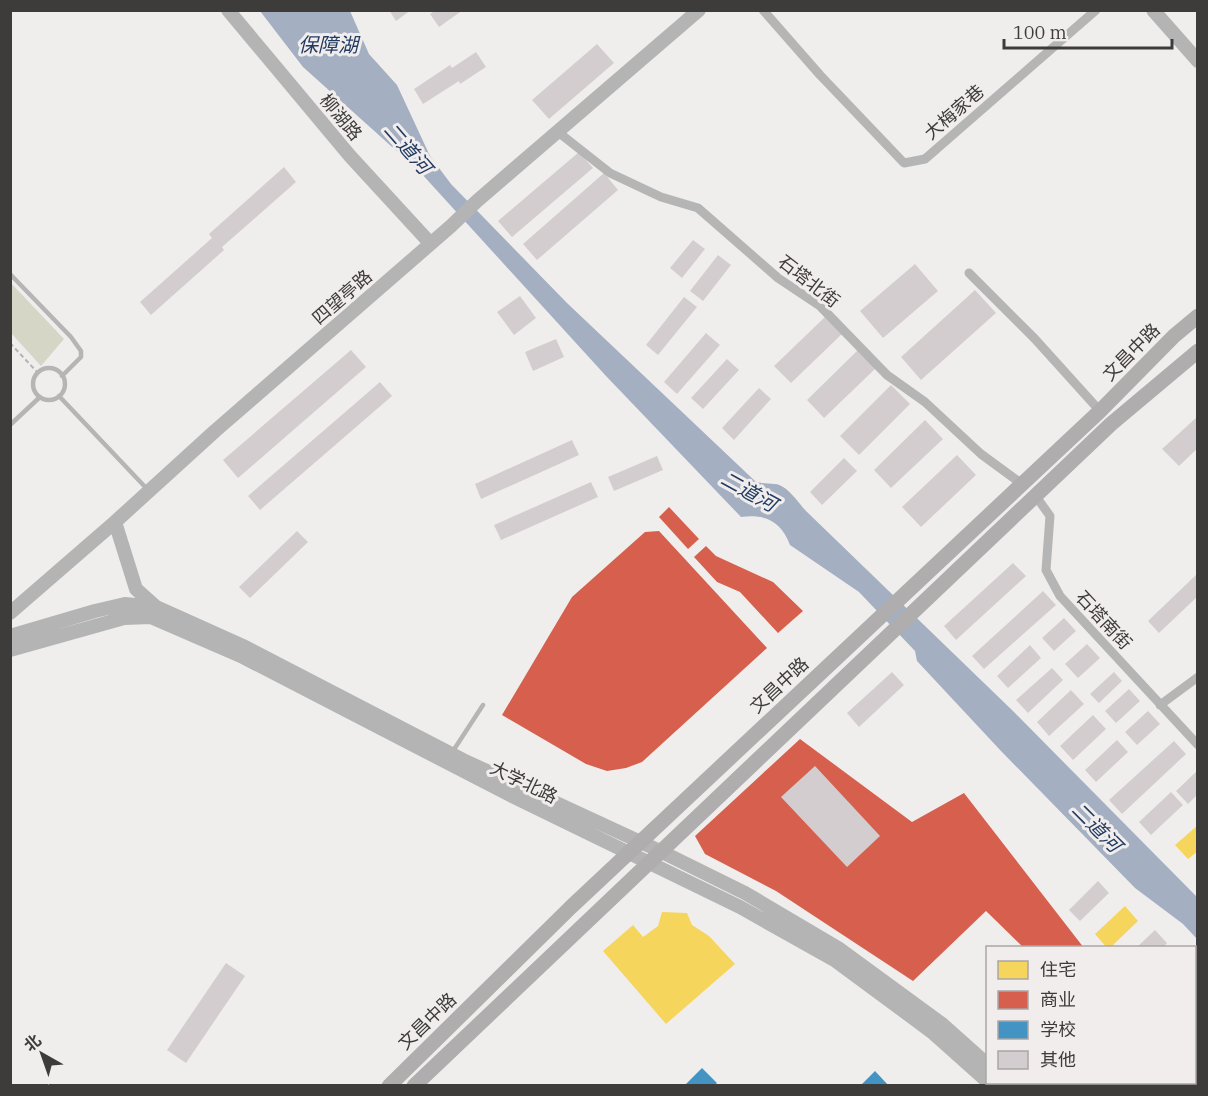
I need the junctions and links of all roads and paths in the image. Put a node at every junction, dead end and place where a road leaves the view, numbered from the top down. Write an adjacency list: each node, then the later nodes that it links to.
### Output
1 (228, 10): 8 (street, 柳湖路)
2 (699, 10): 7 (street, 四望亭路)
3 (764, 10): 4 (street, 大梅家巷)
4 (1096, 10)
5 (1153, 10): 6 (street)
6 (1197, 61)
7 (558, 132): 8 (street, 四望亭路); 20 (street, 石塔北街)
8 (430, 243): 21 (street, 四望亭路)
9 (969, 273): 18 (street)
10 (10, 274): 15 (lane)
11 (1197, 316): 18 (main road, 文昌中路)
12 (10, 343): 14 (path)
13 (1197, 351): 22 (main road, 文昌中路)
14 (38, 373): 15 (lane); 17 (lane)
15 (62, 376): 16 (lane)
16 (59, 396): 17 (lane); 21 (lane)
17 (40, 397): 19 (lane)
18 (1100, 411): 20 (main road, 文昌中路)
19 (10, 425)
20 (1022, 484): 33 (main road, 文昌中路)
21 (149, 491): 23 (street, 四望亭路)
22 (1035, 495): 30 (street, 石塔南街); 34 (main road, 文昌中路)
23 (115, 522): 24 (street); 25 (street, 四望亭路)
24 (156, 607): 26 (street, 大学北路); 32 (street, 大学北路)
25 (10, 613)
26 (10, 636)
27 (10, 650): 33 (street, 大学北路)
28 (1197, 676): 30 (street)
29 (483, 705): 32 (lane)
30 (1160, 705): 31 (street, 石塔南街)
31 (1197, 745)
32 (452, 754): 33 (street, 大学北路)
33 (634, 847): 34 (street, 大学北路); 35 (street, 大学北路); 38 (main road, 文昌中路)
34 (660, 851): 35 (main road, 文昌中路); 36 (street, 大学北路)
35 (648, 862): 37 (street, 大学北路); 39 (main road, 文昌中路)
36 (986, 1064)
37 (986, 1080)
38 (389, 1086)
39 (414, 1086)

